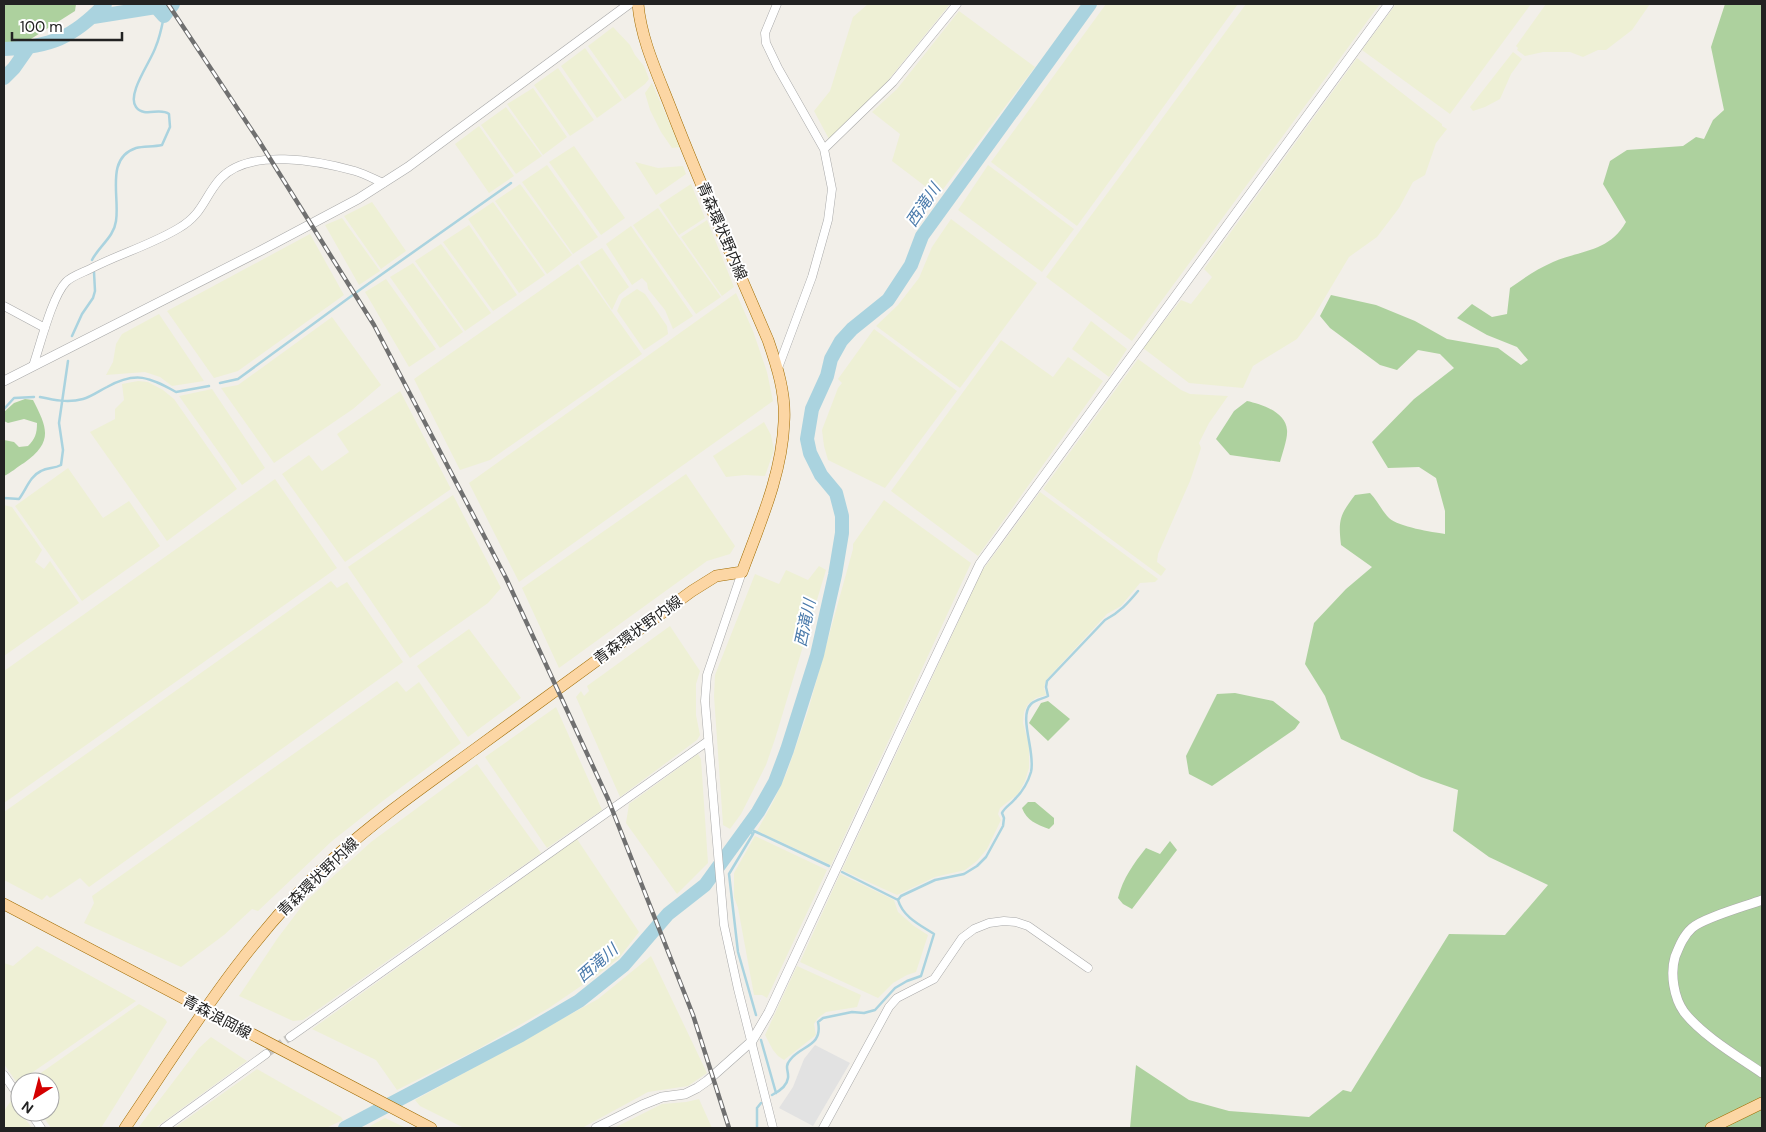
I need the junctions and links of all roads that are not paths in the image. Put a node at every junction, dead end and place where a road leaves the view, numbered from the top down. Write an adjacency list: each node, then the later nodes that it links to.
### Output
1 (629, 4): 7 (street)
2 (638, 4): 11 (main road, 青森環状野内線)
3 (777, 4): 6 (street)
4 (956, 4): 6 (street)
5 (1389, 4): 20 (street)
6 (824, 149): 11 (street)
7 (383, 183): 9 (street); 10 (street)
8 (4, 306): 9 (street)
9 (45, 328): 10 (street)
10 (33, 366): 12 (street)
11 (778, 368): 13 (main road, 青森環状野内線)
12 (4, 381)
13 (742, 572): 14 (street); 18 (main road, 青森環状野内線)
14 (708, 741): 19 (street); 20 (street)
15 (1762, 900): 22 (street)
16 (4, 904): 18 (main road, 青森浪岡線)
17 (1088, 968): 29 (street)
18 (204, 1010): 24 (main road, 青森環状野内線); 26 (main road, 青森浪岡線)
19 (290, 1037)
20 (752, 1041): 27 (street); 28 (street)
21 (266, 1054): 25 (street)
22 (1761, 1072)
23 (1762, 1103): 30 (main road)
24 (125, 1128)
25 (164, 1128)
26 (431, 1128)
27 (596, 1128)
28 (773, 1128)
29 (823, 1128)
30 (1711, 1128)

